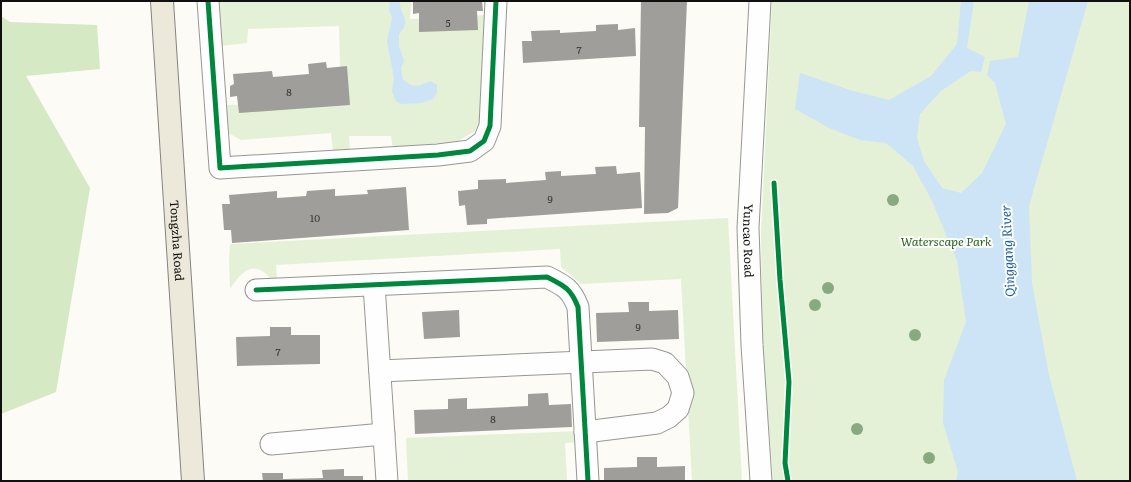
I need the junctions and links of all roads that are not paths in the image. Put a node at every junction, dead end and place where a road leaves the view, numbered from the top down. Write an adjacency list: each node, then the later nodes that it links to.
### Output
1 (162, 1): 12 (main road, Tongzha Road)
2 (208, 1): 3 (street)
3 (496, 1)
4 (760, 1): 15 (street, Yuncao Road)
5 (374, 285): 6 (street); 7 (street); 8 (street)
6 (256, 290)
7 (581, 362): 8 (street); 9 (street); 9 (street)
8 (380, 371): 10 (street)
9 (586, 432): 14 (street)
10 (384, 434): 11 (street); 13 (street)
11 (271, 444)
12 (193, 481)
13 (387, 481)
14 (588, 481)
15 (761, 481)

